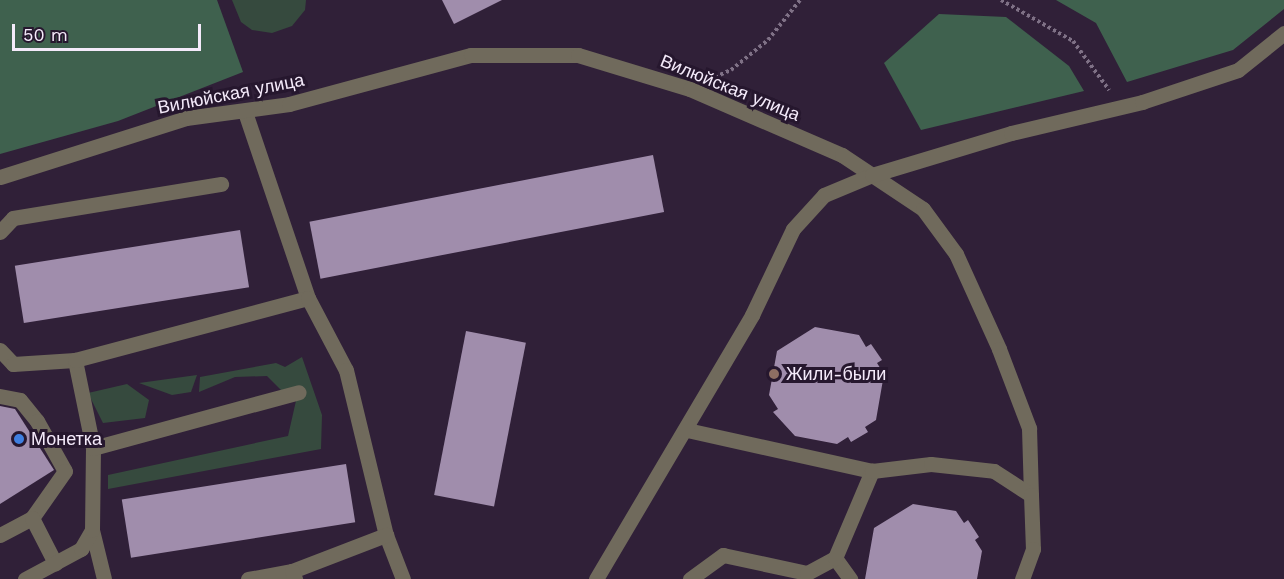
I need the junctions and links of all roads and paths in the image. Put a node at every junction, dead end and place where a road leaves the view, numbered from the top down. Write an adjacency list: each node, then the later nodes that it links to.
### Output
1 (800, 0): 4 (path)
2 (1001, 0): 5 (path)
3 (1284, 33): 5 (street)
4 (690, 89): 6 (street, Вилюйская улица); 7 (street, Вилюйская улица)
5 (1121, 107): 7 (street)
6 (244, 112): 8 (street, Вилюйская улица); 11 (street)
7 (872, 175): 16 (street); 19 (street, Вилюйская улица)
8 (0, 177)
9 (221, 184): 10 (street)
10 (0, 232)
11 (308, 297): 13 (street); 23 (street)
12 (0, 350): 13 (street)
13 (75, 360): 17 (street)
14 (299, 392): 17 (street)
15 (0, 396): 20 (street)
16 (687, 430): 18 (street); 31 (street)
17 (93, 448): 21 (street)
18 (872, 471): 19 (street); 24 (street)
19 (1031, 495): 34 (street, Вилюйская улица)
20 (32, 518): 22 (street); 25 (street)
21 (92, 530): 25 (street); 28 (street)
22 (0, 535)
23 (386, 535): 26 (street); 30 (street)
24 (835, 558): 32 (street); 33 (street)
25 (55, 563): 27 (street)
26 (294, 575): 29 (street)
27 (26, 579)
28 (104, 579)
29 (248, 579)
30 (403, 579)
31 (596, 579)
32 (690, 579)
33 (850, 579)
34 (1022, 579)

